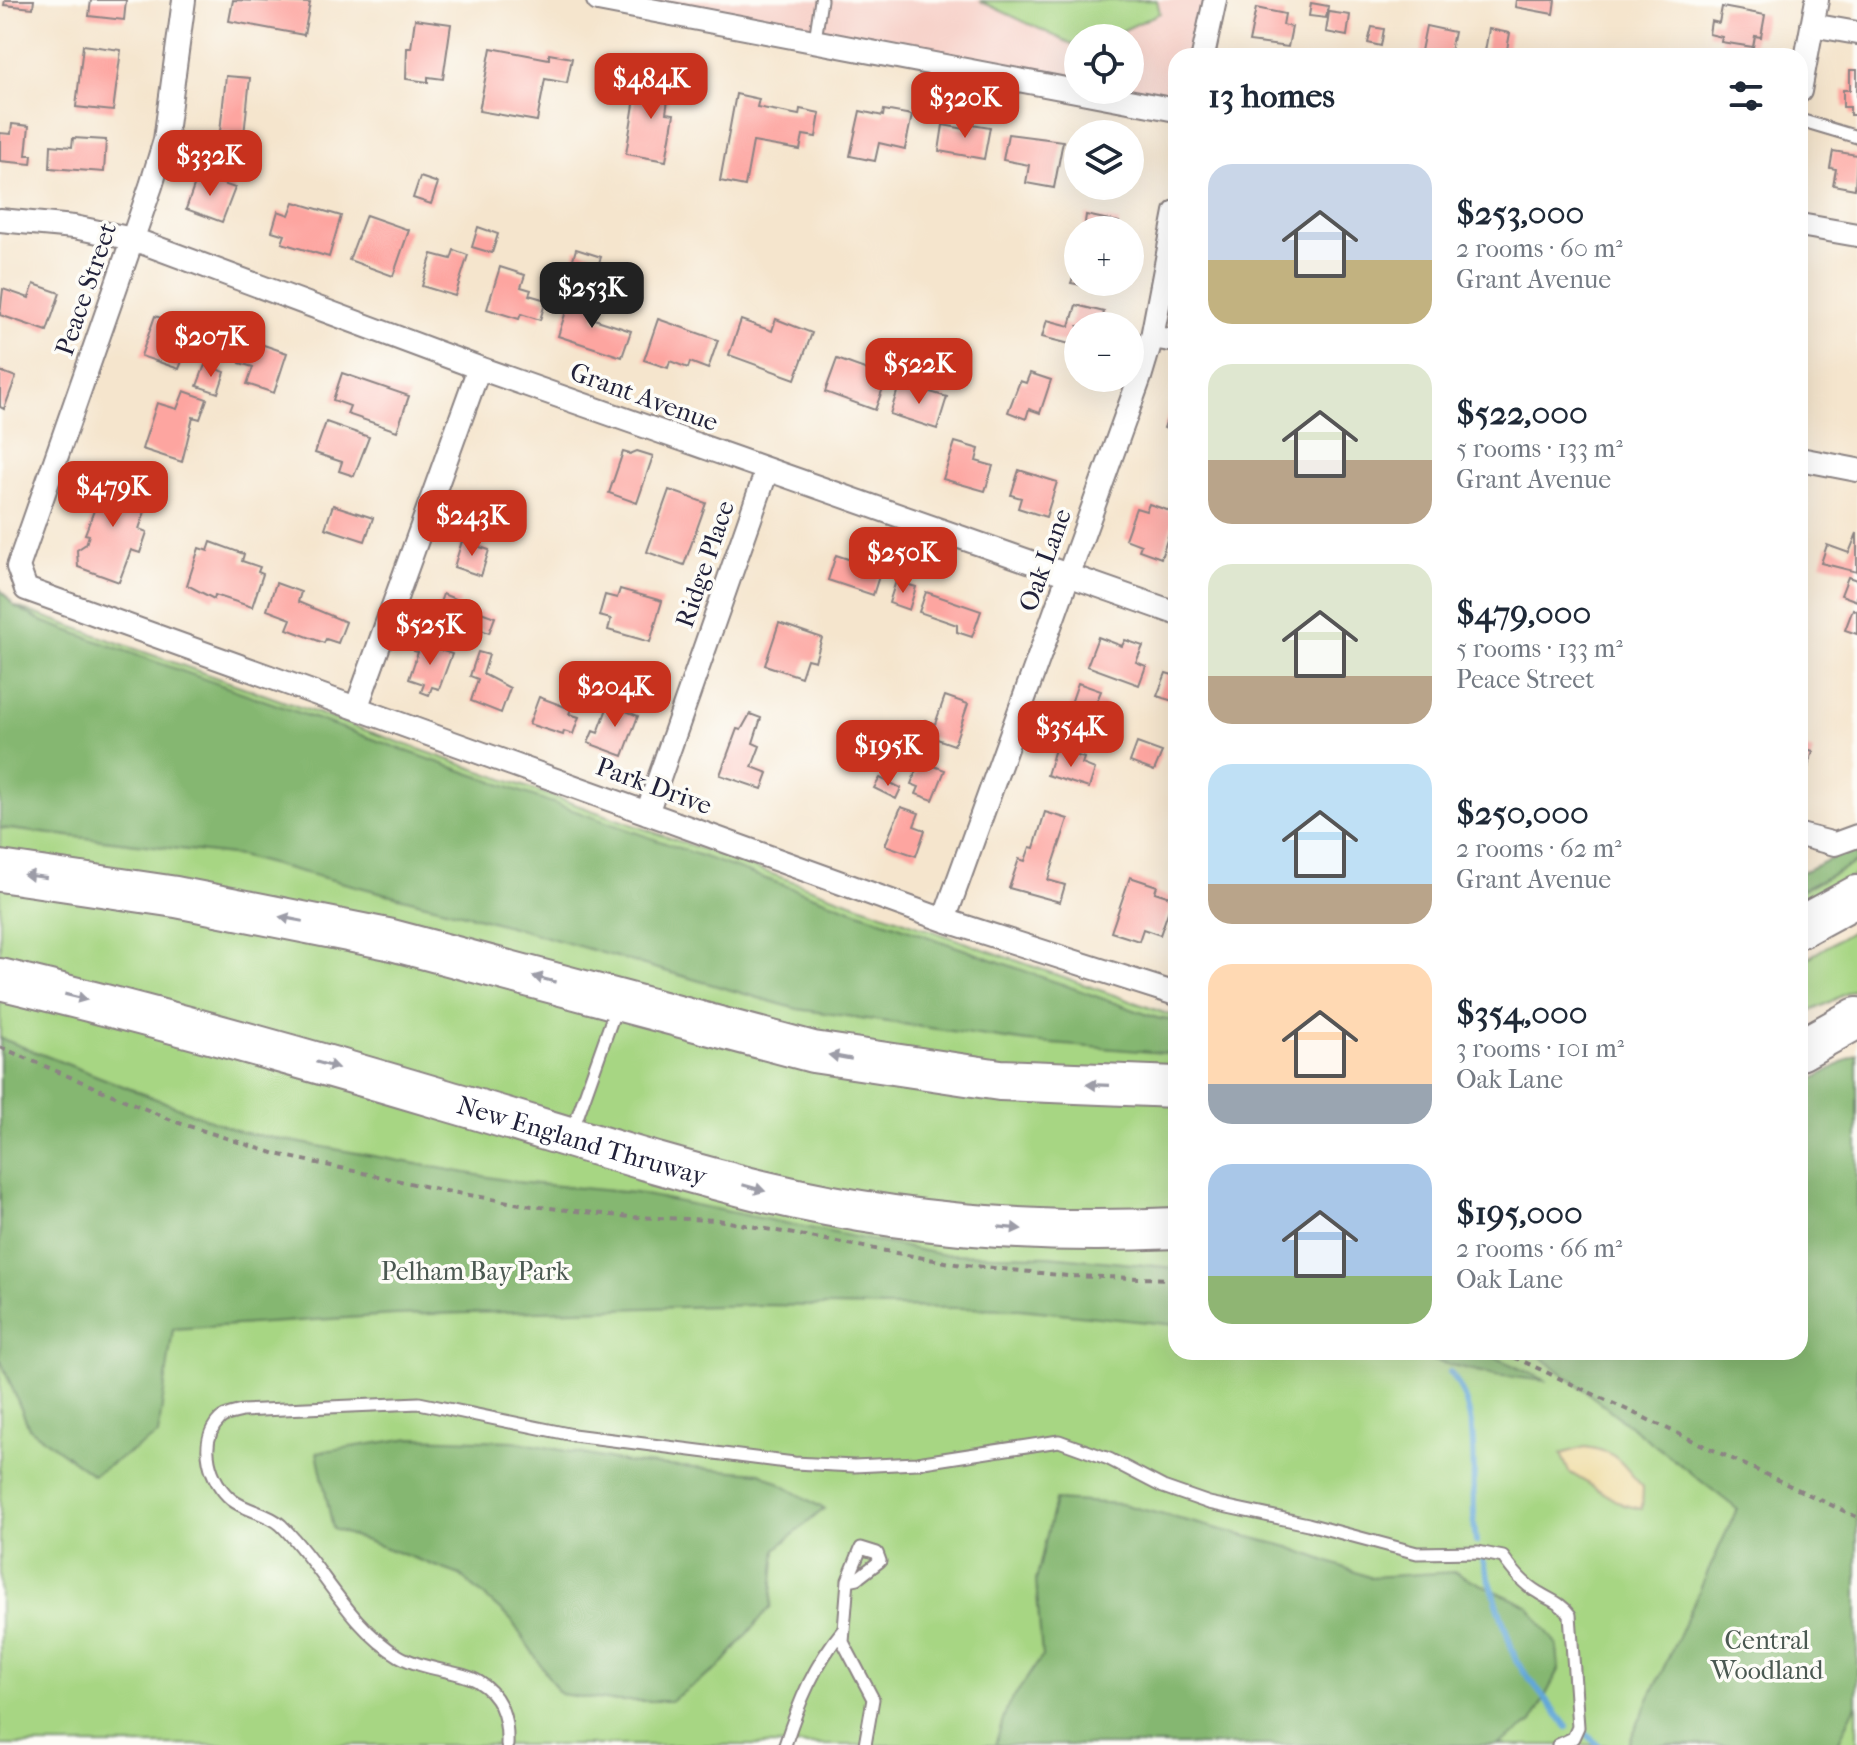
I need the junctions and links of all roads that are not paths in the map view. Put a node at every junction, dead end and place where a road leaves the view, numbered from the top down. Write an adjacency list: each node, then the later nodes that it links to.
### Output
1 (184, 0): 17 (street, Peace Street)
2 (598, 0): 8 (street)
3 (821, 0): 8 (lane)
4 (1215, 0): 9 (street)
5 (1817, 0): 6 (street)
6 (1812, 25): 7 (street); 10 (street)
7 (1857, 33)
8 (815, 40): 11 (street)
9 (1205, 48)
10 (1808, 48)
11 (1168, 108)
12 (1808, 122): 13 (lane)
13 (1857, 137)
14 (0, 220): 17 (street, Grant Avenue)
15 (1808, 226): 16 (street)
16 (1857, 235)
17 (133, 239): 21 (street, Grant Avenue); 26 (street, Peace Street)
18 (1168, 254): 19 (street, Oak Lane)
19 (1152, 337): 20 (street); 25 (street, Oak Lane)
20 (1168, 340)
21 (479, 368): 23 (street, Grant Avenue); 28 (street)
22 (1808, 461): 24 (street)
23 (767, 470): 25 (street, Grant Avenue); 29 (street, Ridge Place)
24 (1857, 470)
25 (1069, 576): 27 (street, Grant Avenue); 34 (street, Oak Lane)
26 (26, 589): 28 (street, Park Drive)
27 (1168, 610)
28 (357, 706): 29 (street, Park Drive)
29 (647, 813): 34 (street, Park Drive)
30 (1857, 836): 31 (street)
31 (1808, 837)
32 (0, 871): 38 (highway, one-way to 32)
33 (1857, 896): 35 (highway)
34 (944, 920): 37 (street, Park Drive)
35 (1808, 923)
36 (0, 979): 42 (highway, New England Thruway, one-way to 42)
37 (1168, 991)
38 (620, 999): 41 (highway, one-way to 38); 42 (lane)
39 (1857, 1018): 40 (highway)
40 (1808, 1046)
41 (1168, 1087)
42 (571, 1137): 43 (highway, New England Thruway, one-way to 43)
43 (1168, 1228)
44 (848, 1580): 45 (lane)
45 (843, 1630): 47 (lane); 48 (lane)
46 (507, 1745): 49 (lane)
47 (785, 1745)
48 (865, 1745)
49 (1558, 1745)

